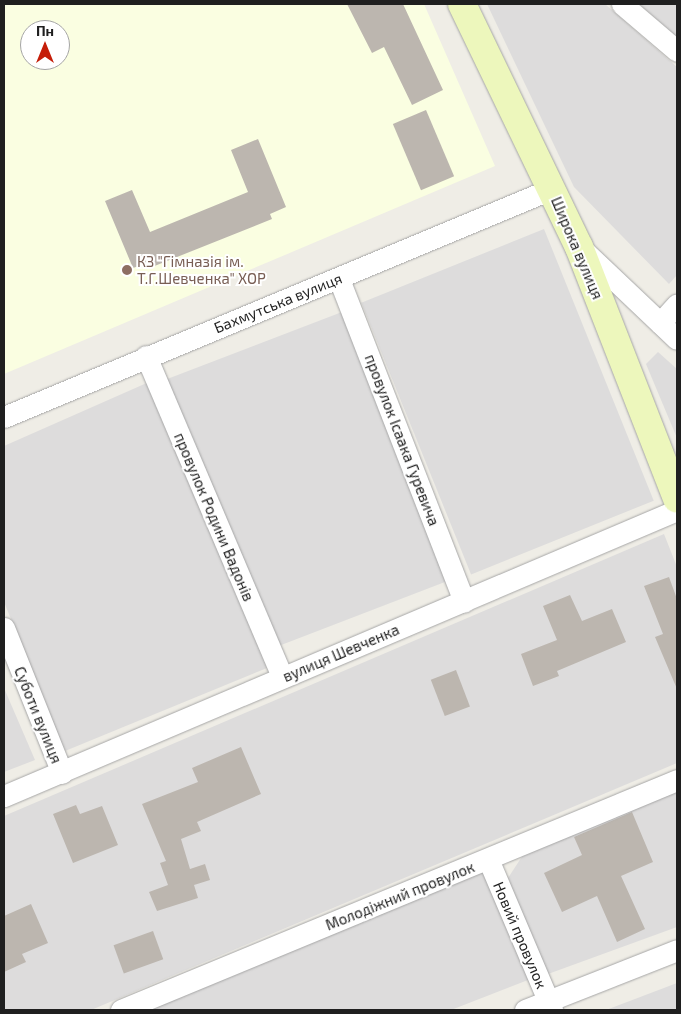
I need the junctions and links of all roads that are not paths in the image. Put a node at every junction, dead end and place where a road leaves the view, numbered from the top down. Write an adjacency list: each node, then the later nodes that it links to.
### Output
1 (462, 4): 4 (street, Широка вулиця)
2 (622, 4): 3 (street)
3 (677, 52)
4 (551, 189): 5 (street, Широка вулиця); 6 (street, Бахмутська вулиця)
5 (579, 247): 8 (street); 12 (street, Широка вулиця)
6 (339, 279): 10 (street, Бахмутська вулиця); 14 (street, провулок Ісаака Гуревича)
7 (677, 304): 8 (street)
8 (660, 323): 9 (street)
9 (677, 338)
10 (146, 356): 11 (street, Бахмутська вулиця); 16 (street, провулок Родини Вадонів)
11 (4, 417)
12 (677, 499)
13 (677, 510): 14 (street, вулиця Шевченка)
14 (464, 602): 16 (street, вулиця Шевченка)
15 (4, 628): 17 (street, Суботи вулиця)
16 (282, 677): 17 (street, вулиця Шевченка)
17 (62, 773): 19 (street, вулиця Шевченка)
18 (677, 780): 20 (street, Молодіжний провулок)
19 (4, 796)
20 (488, 859): 22 (street, Новий провулок); 23 (street, Молодіжний провулок)
21 (677, 950): 22 (street)
22 (550, 1006): 24 (street)
23 (128, 1009)
24 (525, 1010)

